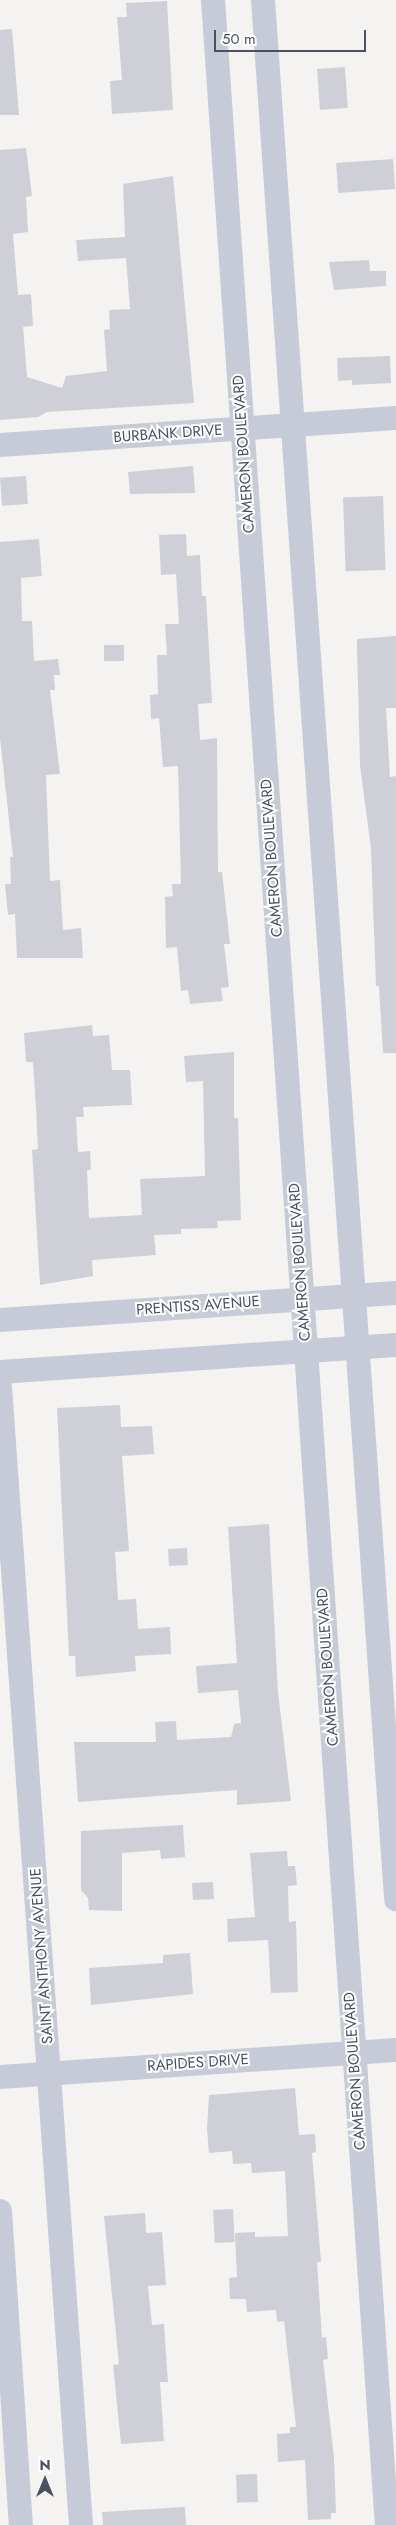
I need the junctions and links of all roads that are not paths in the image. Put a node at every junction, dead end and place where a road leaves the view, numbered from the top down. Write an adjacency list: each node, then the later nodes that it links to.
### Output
1 (213, 0): 5 (street, CAMERON BOULEVARD)
2 (264, 0): 4 (street)
3 (396, 418): 4 (street, BURBANK DRIVE)
4 (293, 426): 5 (street, BURBANK DRIVE); 8 (street)
5 (242, 429): 6 (street, BURBANK DRIVE); 9 (street, CAMERON BOULEVARD)
6 (0, 445)
7 (396, 1293): 8 (street, PRENTISS AVENUE)
8 (354, 1296): 9 (street, PRENTISS AVENUE); 12 (street)
9 (302, 1299): 10 (street, PRENTISS AVENUE); 13 (street, CAMERON BOULEVARD)
10 (0, 1320)
11 (396, 1345): 12 (street)
12 (358, 1348): 13 (street); 16 (street)
13 (306, 1351): 14 (street); 18 (street, CAMERON BOULEVARD)
14 (0, 1372)
15 (0, 1386): 19 (street, SAINT ANTHONY AVENUE)
16 (396, 1899)
17 (396, 2050): 18 (street, RAPIDES DRIVE)
18 (354, 2052): 19 (street, RAPIDES DRIVE); 24 (street, CAMERON BOULEVARD)
19 (50, 2073): 20 (street, RAPIDES DRIVE); 23 (street, SAINT ANTHONY AVENUE)
20 (0, 2078)
21 (0, 2211): 22 (street)
22 (21, 2525)
23 (81, 2525)
24 (387, 2525)

